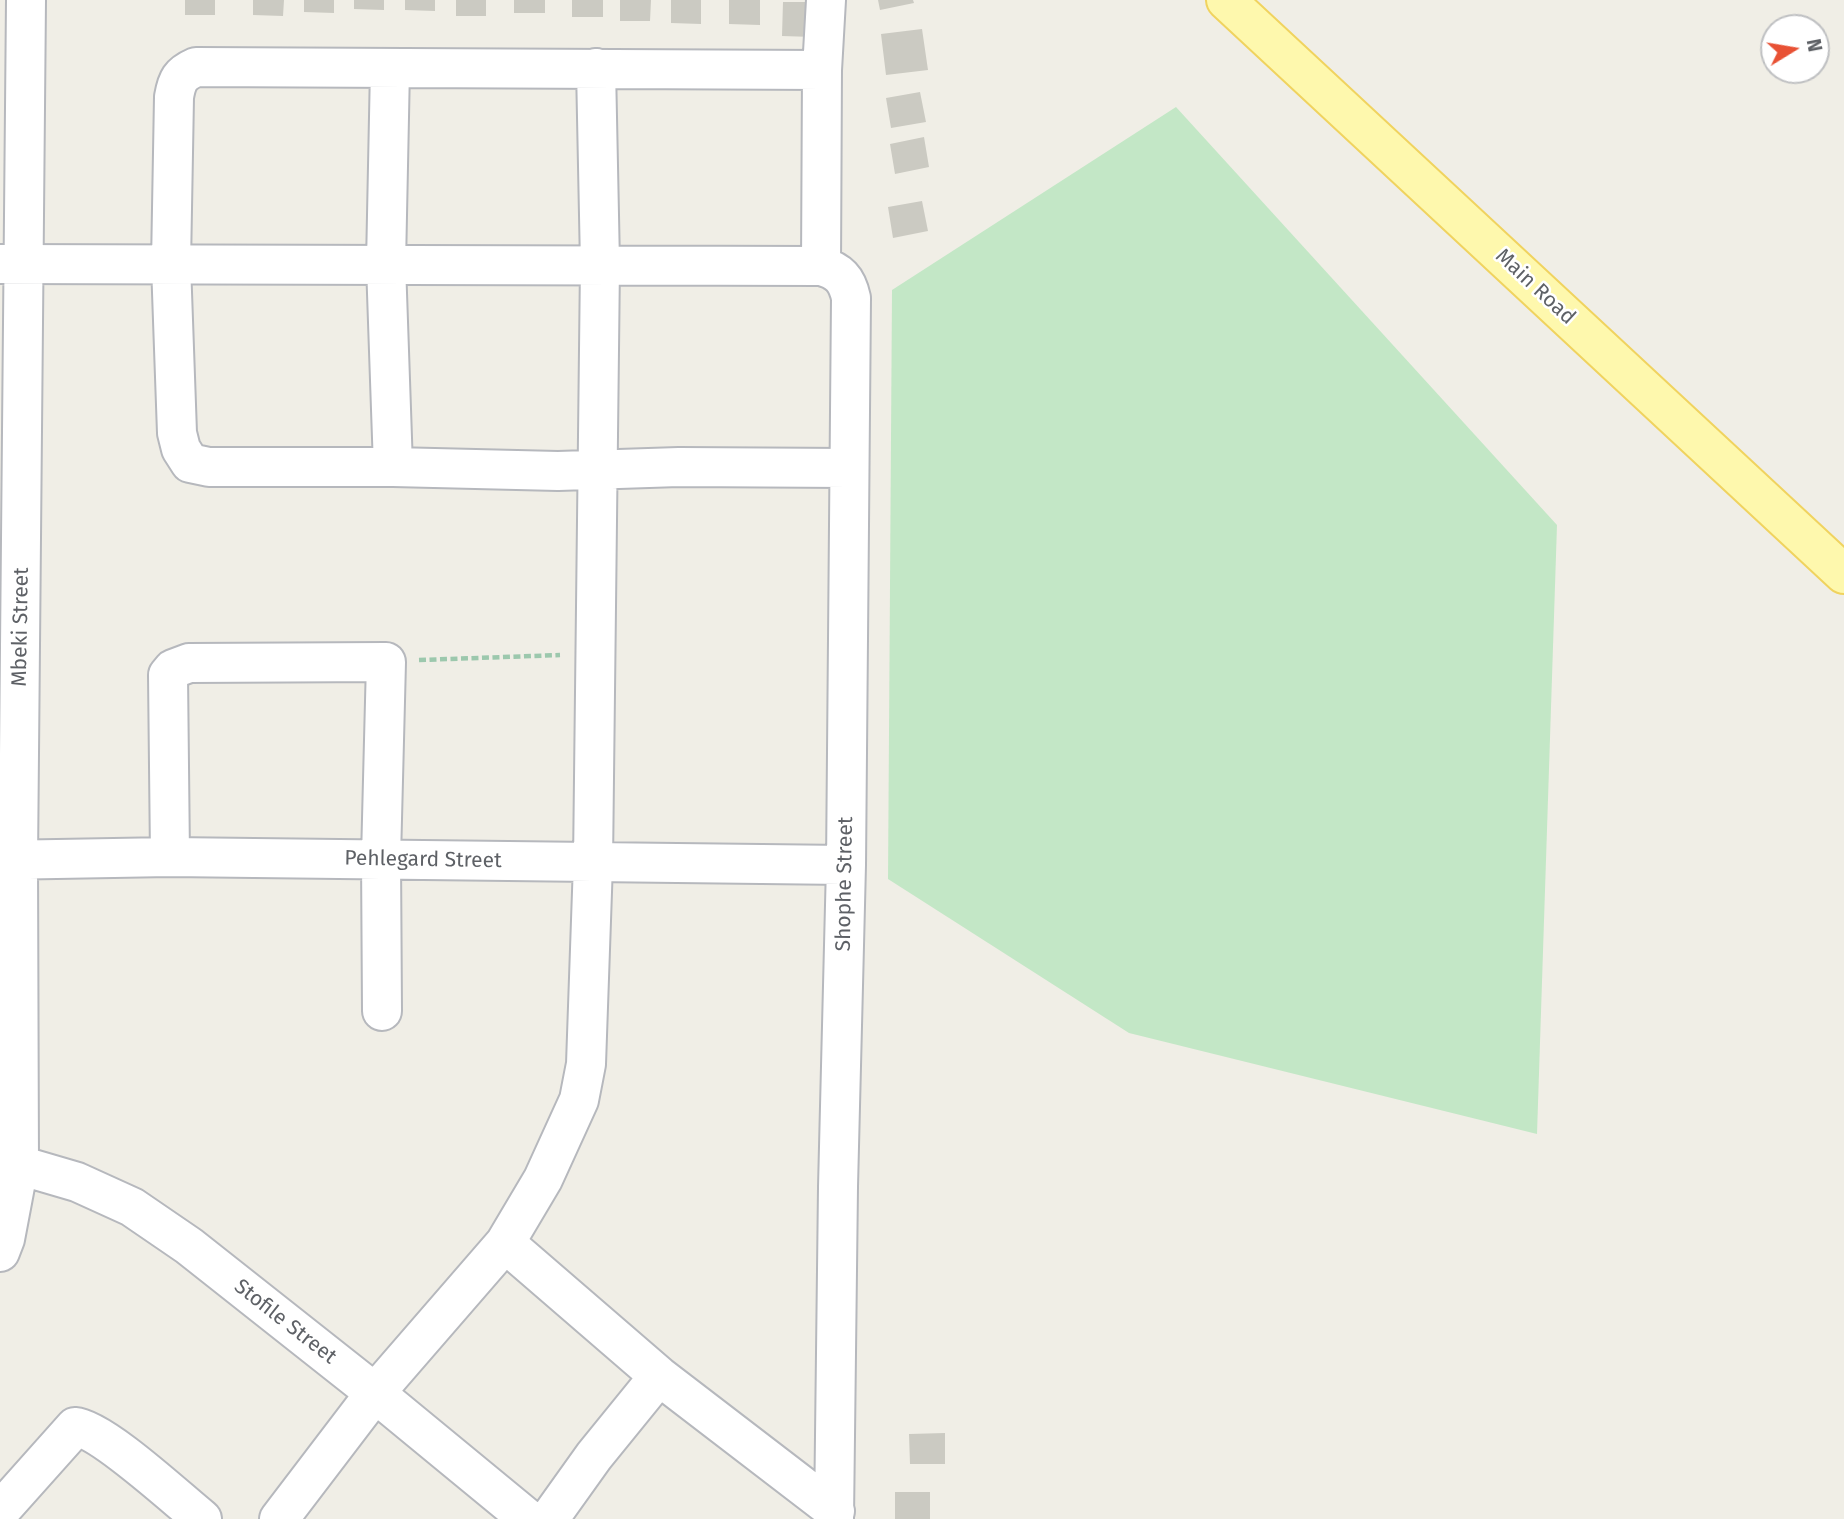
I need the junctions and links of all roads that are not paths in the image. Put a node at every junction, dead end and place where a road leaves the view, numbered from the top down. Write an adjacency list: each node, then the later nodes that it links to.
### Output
1 (26, 0): 7 (street, Mbeki Street)
2 (826, 0): 6 (street)
3 (1226, 0): 15 (main road, Main Road)
4 (390, 68): 5 (street); 8 (street); 9 (street)
5 (596, 68): 6 (street); 10 (street)
6 (822, 70): 11 (street)
7 (12, 264): 8 (street); 18 (street, Mbeki Street)
8 (171, 264): 9 (street); 12 (street)
9 (386, 264): 10 (street); 12 (street)
10 (600, 264): 11 (street); 14 (street)
11 (821, 265): 13 (street, Shophe Street)
12 (393, 467): 14 (street)
13 (848, 468): 14 (street); 20 (street, Shophe Street)
14 (598, 470): 19 (street)
15 (1844, 574)
16 (170, 857): 17 (street, Pehlegard Street); 17 (street); 18 (street, Pehlegard Street)
17 (381, 859): 19 (street, Pehlegard Street); 21 (street)
18 (9, 861): 22 (street, Mbeki Street)
19 (593, 863): 20 (street, Pehlegard Street); 23 (street)
20 (846, 865): 28 (street, Shophe Street)
21 (382, 1011)
22 (19, 1165): 24 (street, Mbeki Street); 26 (street, Stofile Street)
23 (505, 1243): 25 (street); 26 (street)
24 (0, 1252)
25 (659, 1376): 28 (street); 32 (street)
26 (375, 1393): 30 (street); 31 (street, Stofile Street)
27 (0, 1511): 29 (street)
28 (835, 1515)
29 (202, 1519)
30 (279, 1519)
31 (527, 1519)
32 (549, 1519)

